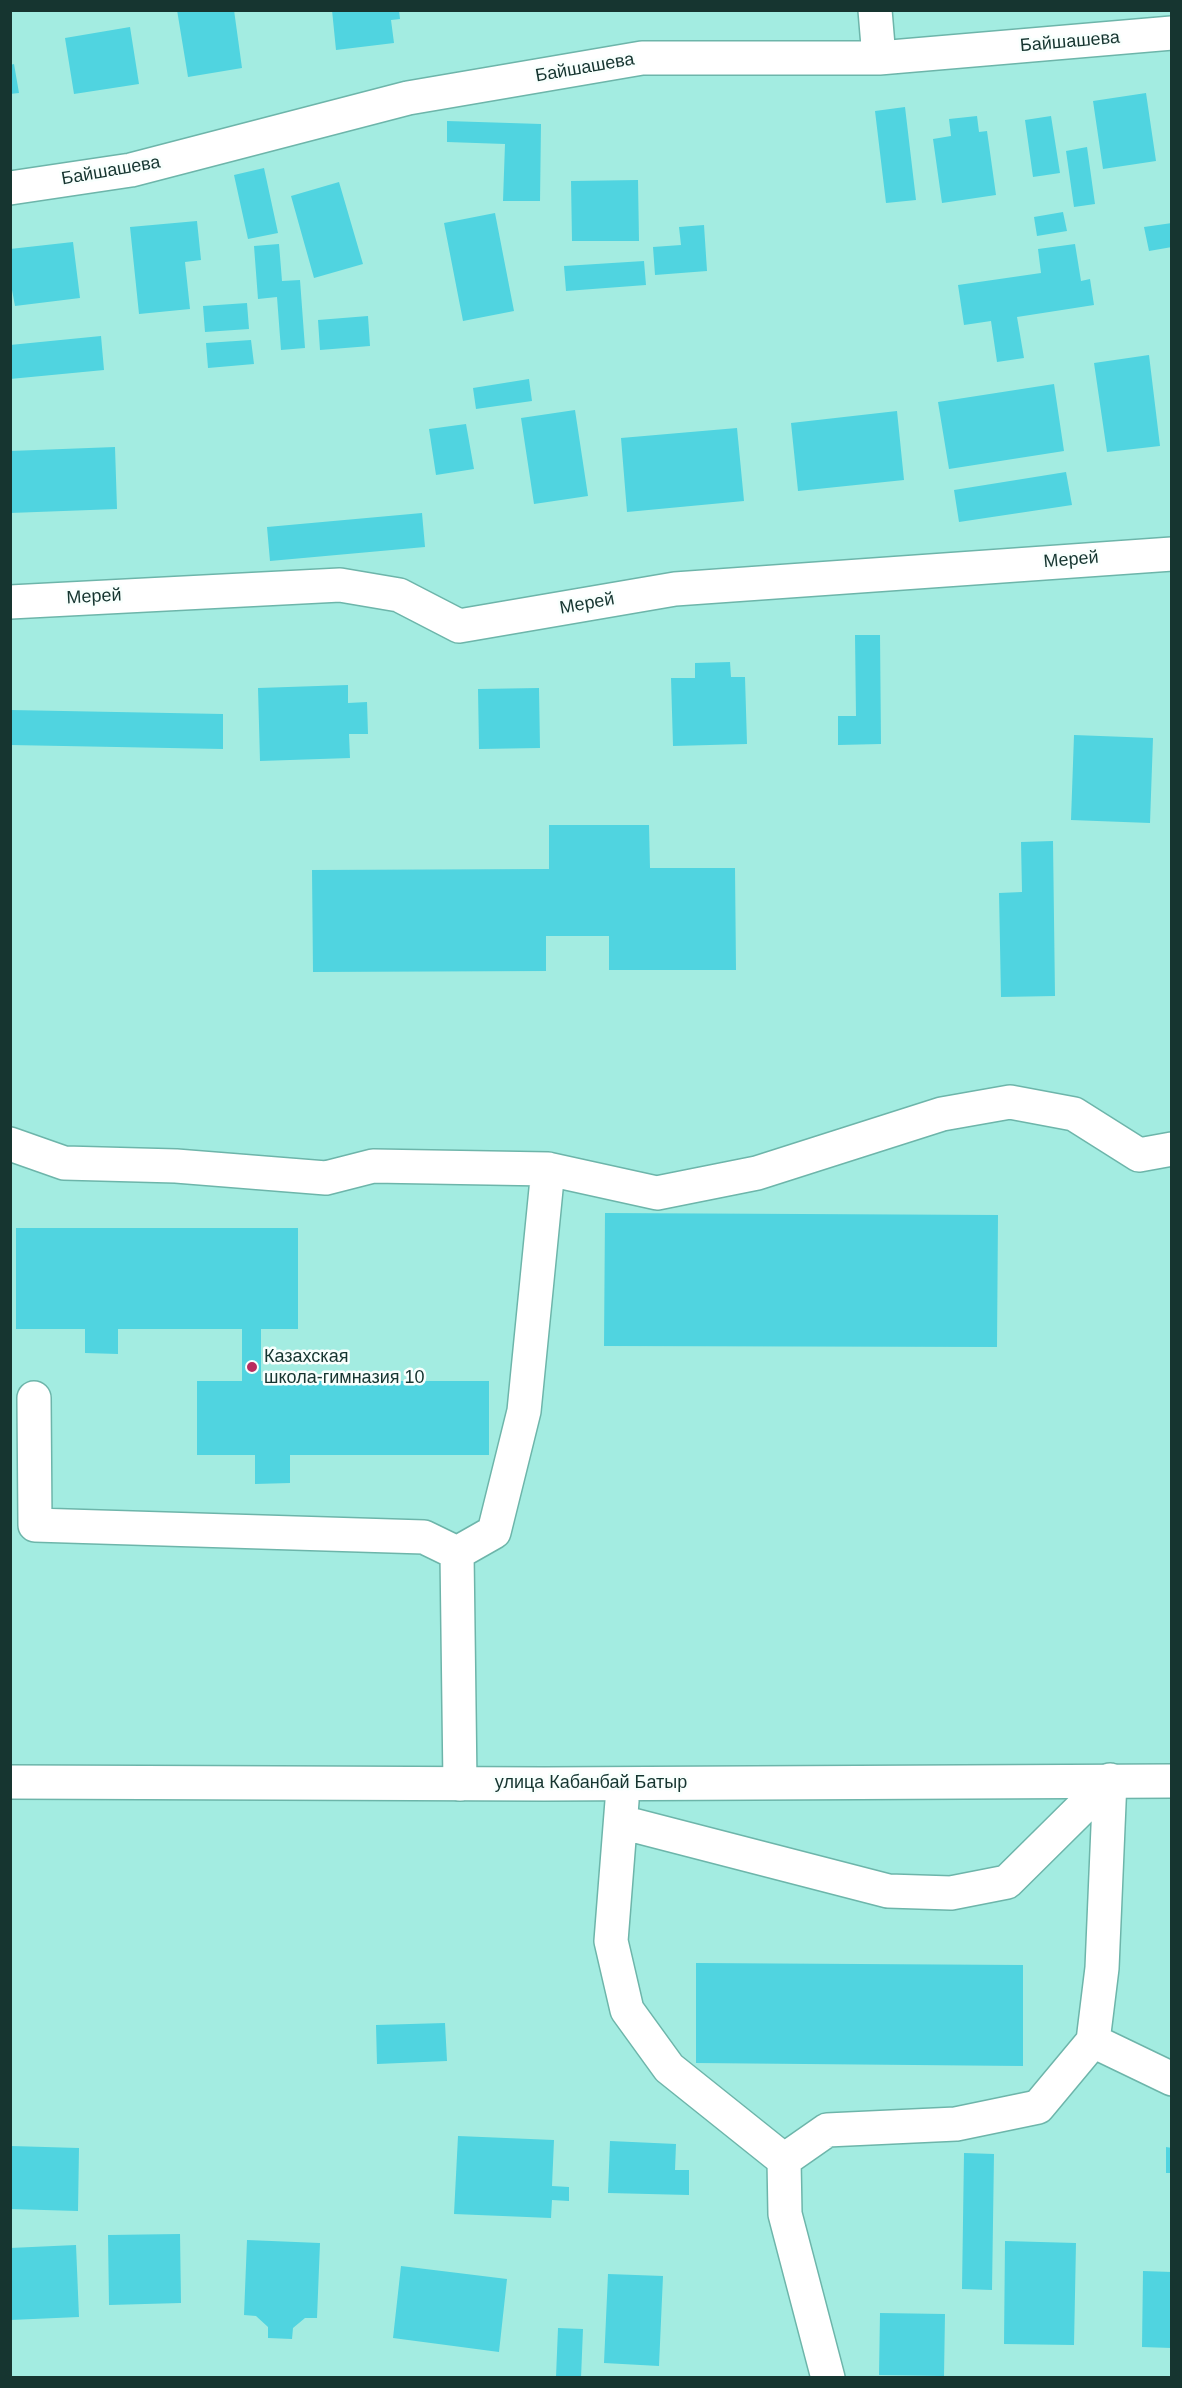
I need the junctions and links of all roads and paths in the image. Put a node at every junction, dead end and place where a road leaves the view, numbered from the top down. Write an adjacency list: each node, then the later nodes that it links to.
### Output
1 (875, 10): 3 (street)
2 (1172, 33): 3 (street, Байшашева)
3 (879, 58): 4 (street, Байшашева)
4 (10, 188)
5 (1172, 554): 6 (street, Мерей)
6 (10, 602)
7 (10, 1144): 9 (street)
8 (1172, 1149): 9 (street)
9 (548, 1169): 11 (street)
10 (34, 1398): 11 (street)
11 (457, 1553): 16 (street)
12 (1110, 1780): 13 (street, улица Кабанбай Батыр); 15 (street, улица Кабанбай Батыр); 17 (street); 18 (street)
13 (1172, 1781)
14 (10, 1782): 16 (street, улица Кабанбай Батыр)
15 (623, 1783): 16 (street, улица Кабанбай Батыр); 17 (street)
16 (460, 1784)
17 (621, 1822): 20 (street)
18 (1093, 2041): 19 (street); 20 (street)
19 (1172, 2079)
20 (784, 2160): 21 (street)
21 (828, 2378)

